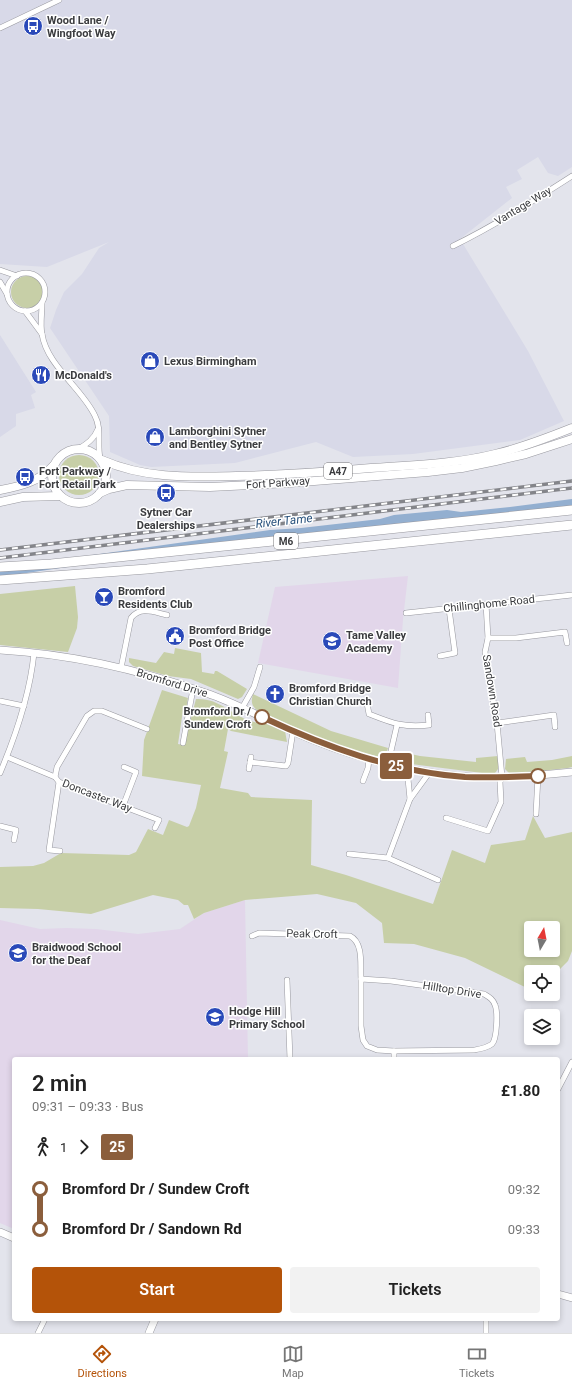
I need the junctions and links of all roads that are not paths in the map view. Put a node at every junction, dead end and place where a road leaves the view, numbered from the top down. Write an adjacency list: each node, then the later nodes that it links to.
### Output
1 (59, 0): 2 (street)
2 (0, 28)
3 (572, 176): 4 (street, Vantage Way)
4 (453, 246)
5 (0, 270): 6 (street)
6 (17, 276): 8 (street); 9 (street)
7 (0, 282): 8 (street)
8 (7, 295): 10 (street)
9 (42, 303): 10 (street); 11 (street)
10 (25, 311): 11 (street)
11 (42, 334): 12 (street)
12 (98, 428): 15 (street); 16 (street)
13 (572, 428): 16 (main road, Fort Parkway / A47)
14 (572, 438): 19 (main road, Fort Parkway / A47)
15 (78, 448): 16 (main road, Fort Parkway); 17 (main road)
16 (101, 459): 19 (main road)
17 (54, 464): 18 (main road); 20 (main road)
18 (0, 490)
19 (100, 493): 20 (main road, Fort Parkway)
20 (59, 496): 21 (main road, Fort Parkway)
21 (0, 502)
22 (572, 510): 24 (highway, M6)
23 (572, 525): 25 (highway, M6)
24 (0, 567)
25 (0, 580)
26 (572, 595): 27 (street, Chillinghome Road)
27 (486, 604): 28 (street, Chillinghome Road); 31 (street, Sandown Road)
28 (449, 608): 29 (street, Chillinghome Road); 35 (street)
29 (406, 613)
30 (167, 615): 37 (street)
31 (488, 638): 32 (street); 44 (street, Sandown Road)
32 (567, 643)
33 (0, 650): 34 (street, Bromford Drive)
34 (34, 652): 37 (street, Bromford Drive); 41 (street)
35 (440, 656)
36 (260, 667): 42 (street)
37 (121, 668): 38 (street, Bromford Drive)
38 (193, 689): 42 (street, Bromford Drive); 49 (street)
39 (0, 701): 41 (street)
40 (367, 703): 45 (street)
41 (24, 706): 50 (street)
42 (242, 708): 48 (street, Bromford Drive)
43 (428, 715): 45 (street)
44 (497, 722): 46 (street); 61 (street, Sandown Road)
45 (397, 725): 52 (street)
46 (555, 727)
47 (147, 729): 60 (street)
48 (292, 731): 51 (street, Bromford Drive); 55 (street)
49 (183, 743)
50 (7, 756): 58 (street); 60 (street, Doncaster Way)
51 (369, 759): 52 (street, Bromford Drive); 62 (street)
52 (388, 764): 54 (street, Bromford Drive)
53 (124, 767): 65 (street)
54 (407, 768): 57 (street, Bromford Drive); 64 (street)
55 (249, 769)
56 (572, 772): 59 (street, Bromford Drive)
57 (429, 773): 61 (street, Bromford Drive); 64 (street)
58 (0, 774)
59 (538, 776): 61 (street, Bromford Drive); 66 (street)
60 (55, 777): 63 (street, Doncaster Way)
61 (502, 777): 67 (street, Sandown Road)
62 (363, 781)
63 (59, 782): 65 (street, Doncaster Way); 71 (street)
64 (410, 799): 73 (street)
65 (123, 806): 69 (street, Doncaster Way)
66 (536, 814)
67 (446, 818)
68 (0, 826): 70 (street)
69 (155, 828)
70 (14, 840)
71 (60, 851)
72 (349, 854): 73 (street)
73 (388, 858): 74 (street)
74 (438, 880)
75 (252, 936): 76 (street, Peak Croft)
76 (361, 979): 78 (street, Hilltop Drive); 78 (street, Hilltop Drive)
77 (287, 980): 79 (street)
78 (394, 1052): 80 (street)
79 (290, 1057)
80 (394, 1057)
81 (572, 1062): 82 (street)
82 (560, 1085)
83 (0, 1232): 84 (street)
84 (12, 1237)
85 (560, 1295): 86 (street)
86 (572, 1298)
87 (45, 1321): 90 (street)
88 (154, 1321): 91 (street)
89 (486, 1321): 92 (street)
90 (38, 1333)
91 (149, 1333)
92 (486, 1333)

